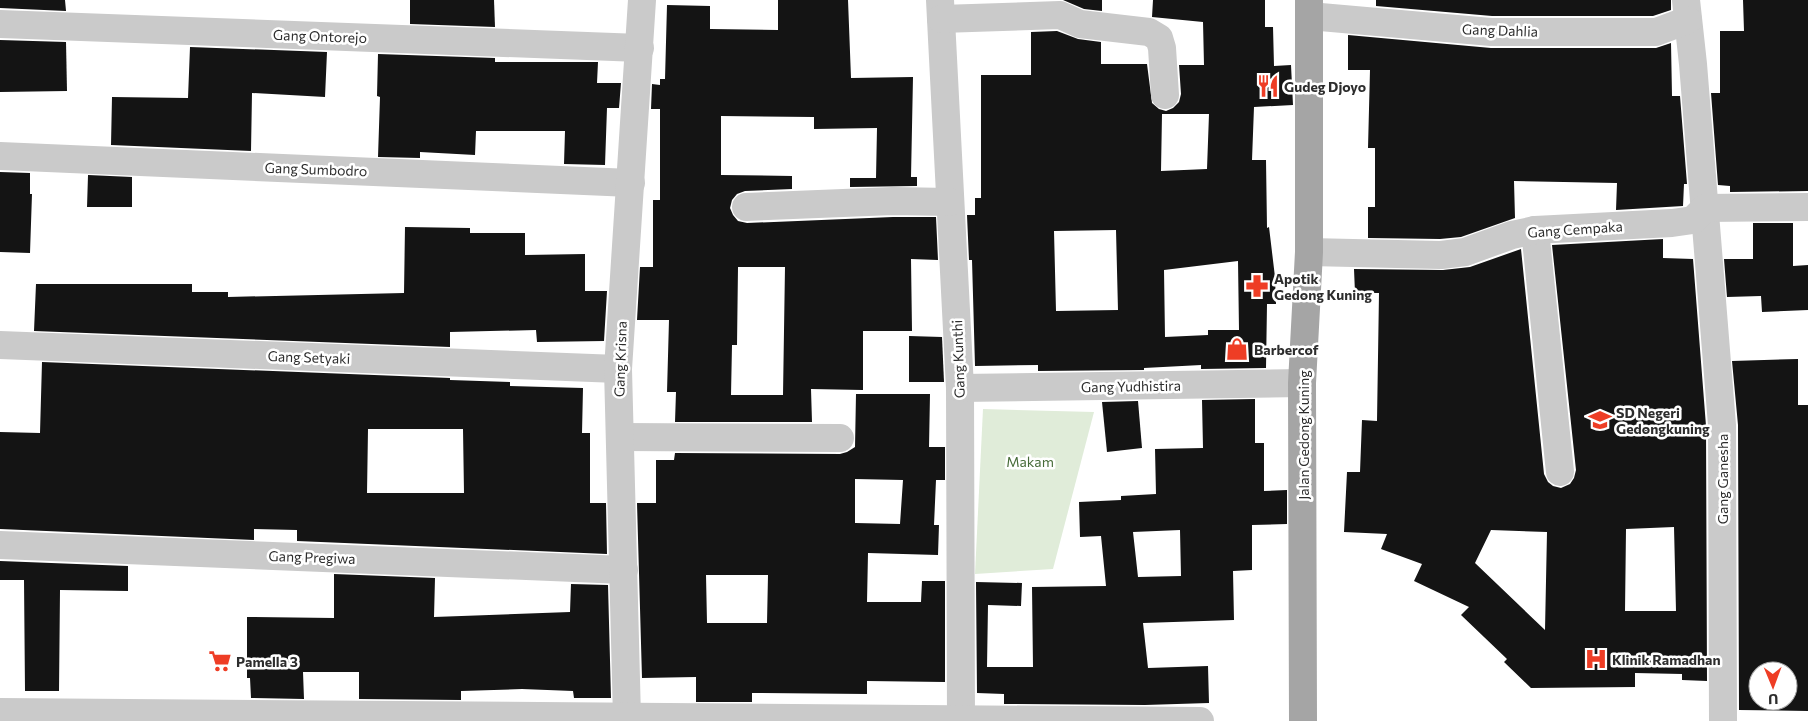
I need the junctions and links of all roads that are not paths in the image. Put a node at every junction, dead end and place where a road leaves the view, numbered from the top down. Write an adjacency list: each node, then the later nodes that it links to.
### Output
1 (642, 0): 6 (street, Gang Krisna)
2 (1310, 8): 4 (street, Gang Dahlia); 15 (main road, Jalan Gedong Kuning)
3 (941, 9): 7 (street); 10 (street, Gang Kunthi)
4 (1687, 10): 13 (street, Gang Ganesha)
5 (0, 24): 6 (street, Gang Ontorejo)
6 (640, 48): 9 (street, Gang Krisna)
7 (1165, 95)
8 (0, 156): 9 (street, Gang Sumbodro)
9 (631, 183): 17 (street, Gang Krisna)
10 (950, 202): 11 (street); 19 (street, Gang Kunthi)
11 (746, 207)
12 (1808, 207): 13 (street)
13 (1705, 208): 14 (street, Gang Cempaka); 33 (street, Gang Ganesha)
14 (1535, 230): 15 (street, Gang Cempaka); 22 (street)
15 (1309, 252): 18 (main road, Jalan Gedong Kuning)
16 (0, 345): 17 (street, Gang Setyaki)
17 (618, 369): 20 (street, Gang Krisna)
18 (1302, 383): 19 (street, Gang Yudhistira); 32 (main road, Jalan Gedong Kuning)
19 (960, 388): 30 (street, Gang Kunthi)
20 (620, 437): 21 (street); 24 (street, Gang Krisna)
21 (840, 438)
22 (1560, 472)
23 (0, 545): 24 (street, Gang Pregiwa)
24 (624, 570): 27 (street, Gang Krisna)
25 (0, 712): 26 (street)
26 (98, 717): 28 (street)
27 (627, 718): 29 (street); 30 (street)
28 (459, 719): 29 (street)
29 (599, 719)
30 (961, 720): 31 (street)
31 (1200, 721)
32 (1303, 721)
33 (1723, 721)

